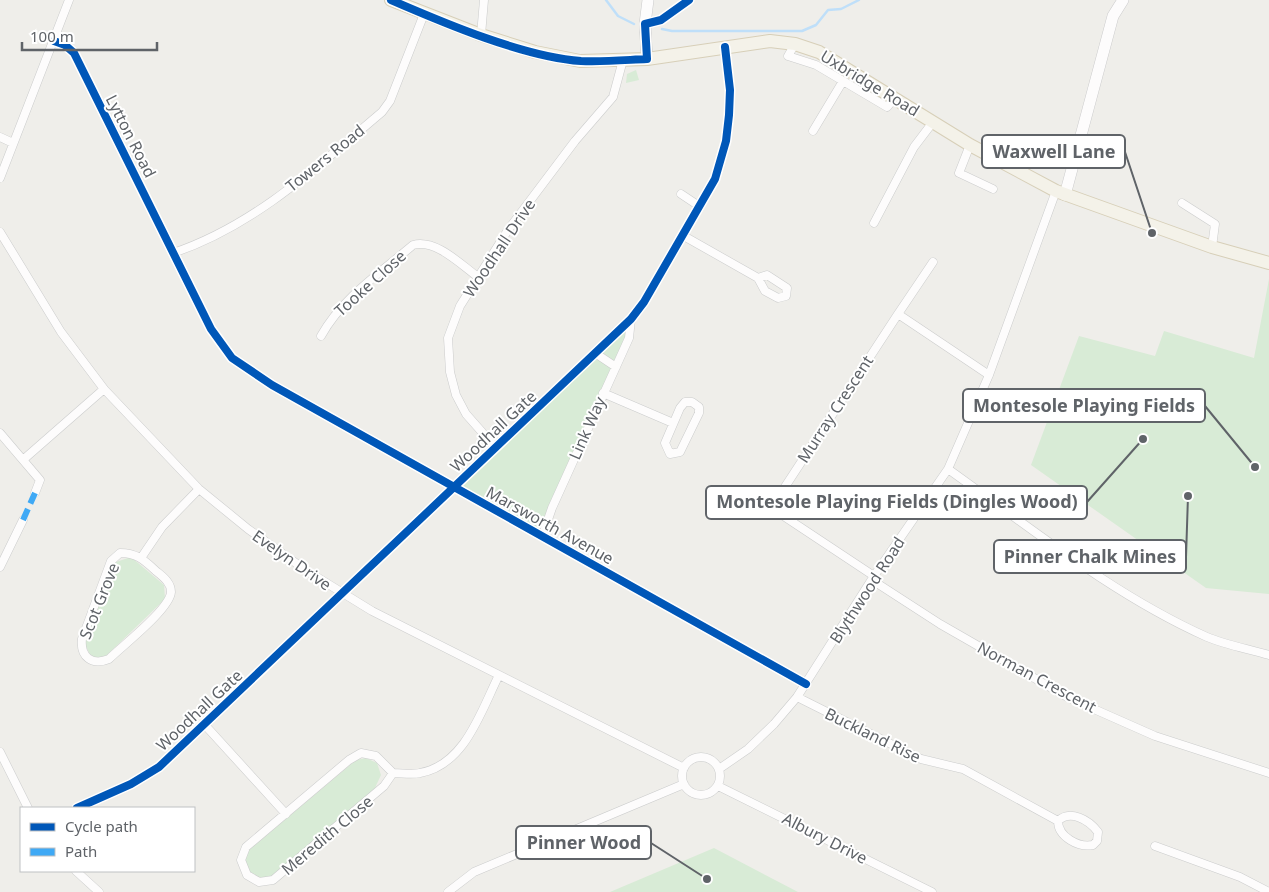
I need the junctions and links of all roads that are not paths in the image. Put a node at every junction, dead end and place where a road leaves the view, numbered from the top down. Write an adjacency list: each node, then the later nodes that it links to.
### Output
1 (70, 0): 10 (street)
2 (391, 0): 7 (main road, Uxbridge Road)
3 (484, 0): 9 (street)
4 (648, 0): 8 (street)
5 (690, 0): 8 (street)
6 (1123, 0): 24 (street)
7 (424, 14): 9 (main road, Uxbridge Road); 32 (street, Towers Road)
8 (644, 24): 13 (street)
9 (480, 35): 14 (main road, Uxbridge Road)
10 (54, 41): 20 (street); 32 (street, Lytton Road)
11 (795, 44): 12 (main road, Uxbridge Road); 15 (street); 16 (main road, Uxbridge Road)
12 (725, 47): 13 (main road, Uxbridge Road); 27 (street, Woodhall Gate)
13 (647, 59): 14 (main road, Uxbridge Road)
14 (623, 60): 35 (street, Woodhall Drive)
15 (843, 81): 16 (street); 18 (street)
16 (895, 98): 17 (main road, Uxbridge Road)
17 (934, 122): 21 (main road, Uxbridge Road); 28 (street)
18 (813, 131)
19 (0, 137): 20 (street)
20 (13, 143): 22 (street)
21 (970, 145): 23 (street); 24 (main road, Uxbridge Road)
22 (0, 178)
23 (993, 189)
24 (1060, 193): 31 (main road, Uxbridge Road); 42 (street, Blythwood Road)
25 (681, 194): 27 (street)
26 (1182, 203): 31 (street)
27 (699, 206): 30 (street, Woodhall Gate)
28 (874, 222)
29 (0, 232): 43 (street, Evelyn Drive)
30 (682, 235): 36 (street); 38 (street, Woodhall Gate)
31 (1212, 247): 34 (main road, Uxbridge Road)
32 (173, 253): 50 (street, Marsworth Avenue)
33 (932, 262): 37 (street, Murray Crescent)
34 (1269, 264)
35 (478, 276): 39 (street, Tooke Close); 47 (street, Woodhall Drive)
36 (758, 278)
37 (898, 314): 42 (street); 59 (street, Murray Crescent)
38 (630, 319): 40 (street, Woodhall Gate); 41 (street, Link Way)
39 (321, 336)
40 (595, 353): 41 (street); 47 (street, Woodhall Gate)
41 (616, 368): 44 (street, Link Way)
42 (989, 375): 49 (street, Blythwood Road)
43 (104, 389): 48 (street); 51 (street, Evelyn Drive)
44 (603, 393): 45 (street); 54 (street, Link Way)
45 (673, 423): 45 (street)
46 (0, 432): 48 (street)
47 (496, 448): 50 (street, Woodhall Gate)
48 (24, 459): 52 (street)
49 (948, 469): 59 (street, Blythwood Road); 61 (street)
50 (454, 487): 54 (street, Marsworth Avenue); 60 (street, Woodhall Gate)
51 (199, 489): 57 (street, Scot Grove); 60 (street, Evelyn Drive)
52 (35, 493)
53 (23, 520): 56 (street)
54 (542, 537): 63 (street, Marsworth Avenue)
55 (0, 543): 56 (street)
56 (9, 547): 58 (street)
57 (141, 558): 57 (street, Scot Grove)
58 (0, 567)
59 (873, 578): 63 (street, Blythwood Road); 70 (street, Norman Crescent)
60 (342, 594): 62 (street, Evelyn Drive); 65 (street, Woodhall Gate)
61 (1269, 655)
62 (499, 675): 67 (street, Evelyn Drive); 69 (street)
63 (806, 684): 64 (street, Blythwood Road)
64 (797, 697): 68 (street, Blythwood Road); 76 (street, Buckland Rise)
65 (204, 724): 74 (street, Woodhall Gate); 75 (street)
66 (0, 752): 73 (street)
67 (684, 768): 68 (street); 71 (street)
68 (718, 769): 72 (street)
69 (393, 773): 75 (street, Meredith Close); 75 (street, Meredith Close)
70 (1269, 773)
71 (684, 784): 72 (street); 80 (street)
72 (718, 786): 81 (street, Albury Drive)
73 (28, 807)
74 (79, 807)
75 (286, 814)
76 (1058, 821): 76 (street, Buckland Rise)
77 (1155, 846): 82 (street)
78 (77, 872): 79 (street)
79 (99, 892)
80 (448, 892)
81 (932, 892)
82 (1269, 892)

